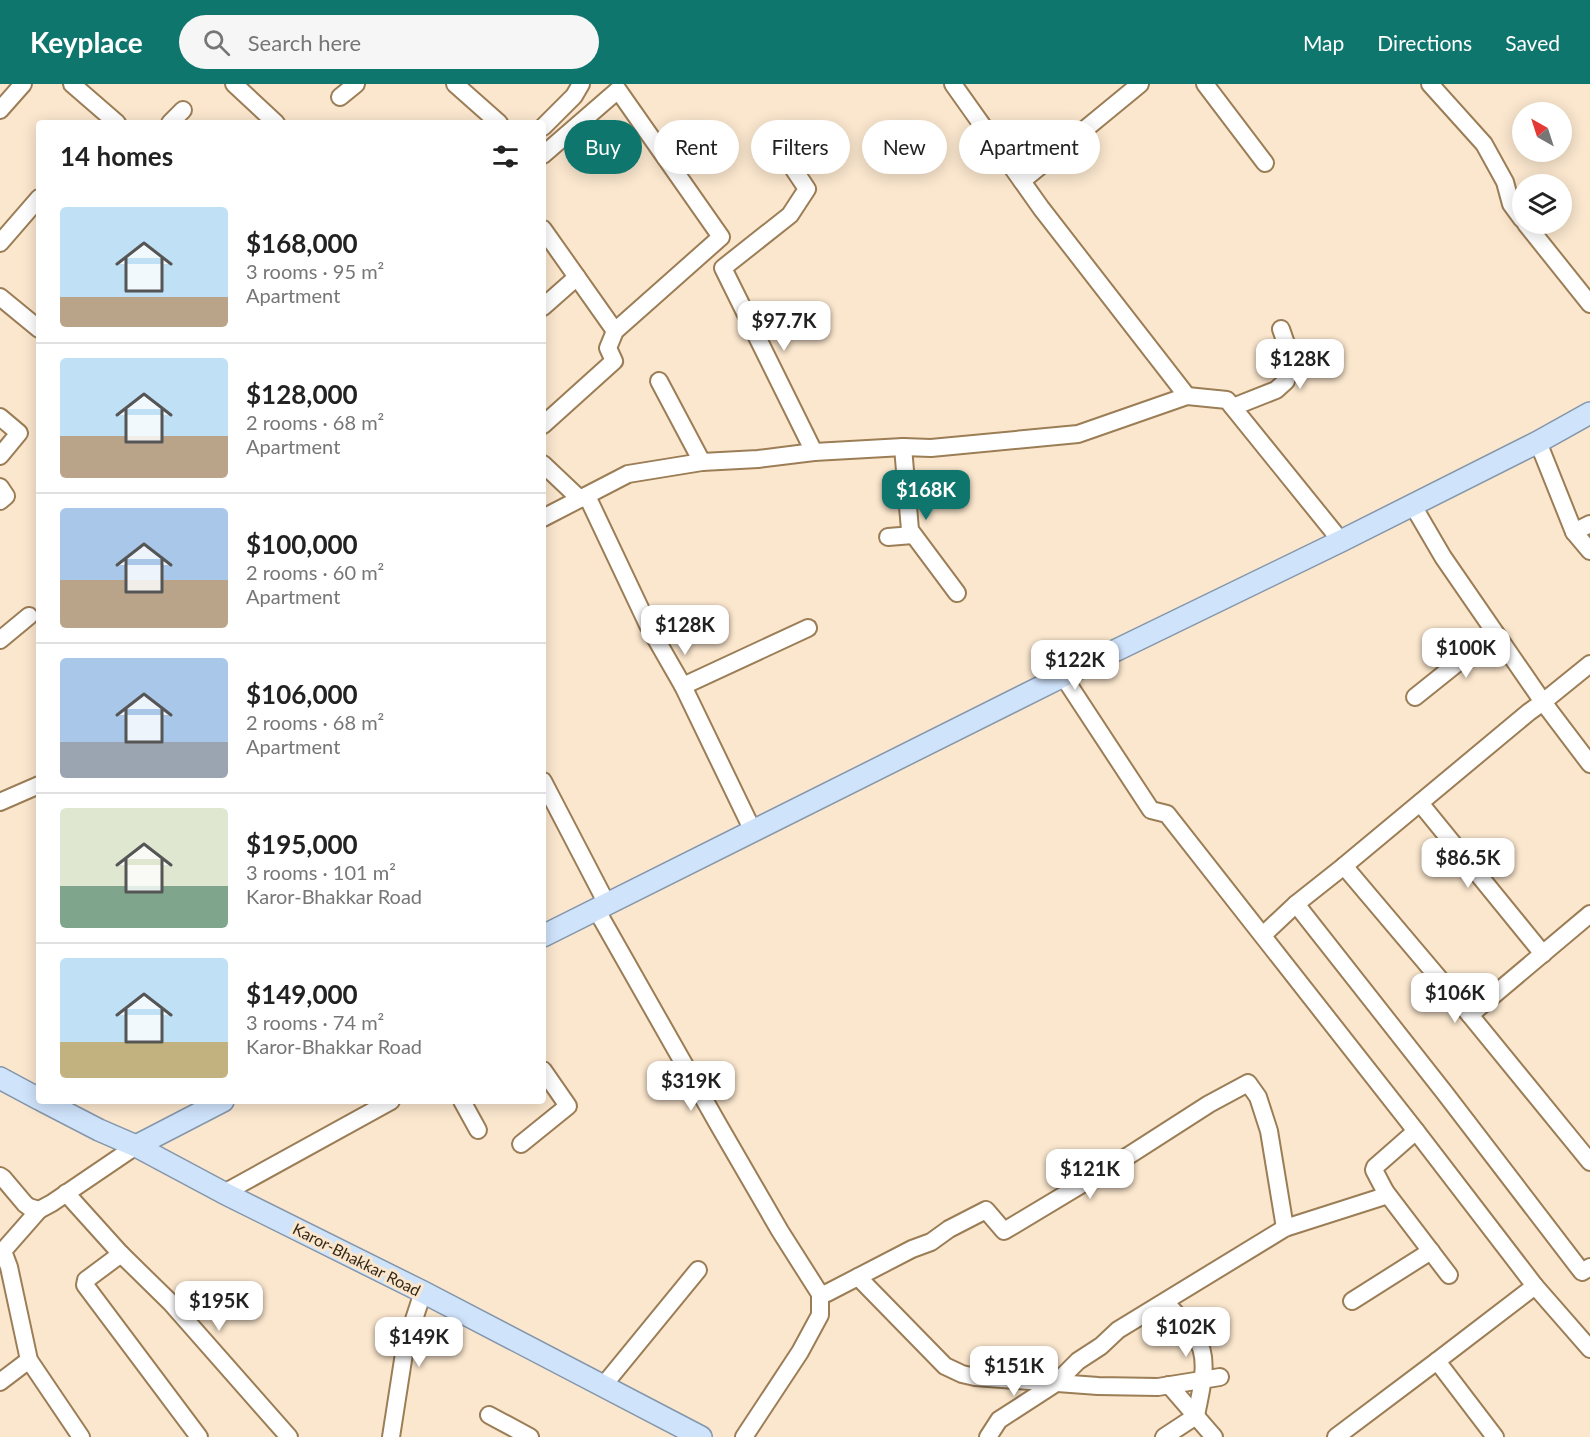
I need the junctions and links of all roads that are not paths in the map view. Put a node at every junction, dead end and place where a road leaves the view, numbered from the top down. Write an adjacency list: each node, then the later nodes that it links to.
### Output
1 (22, 84): 12 (street)
2 (72, 84): 14 (street)
3 (234, 84): 16 (street)
4 (356, 84): 11 (street)
5 (455, 84): 17 (street)
6 (581, 84): 18 (street)
7 (953, 84): 22 (street)
8 (1140, 84): 22 (street)
9 (1205, 84): 20 (street)
10 (1430, 84): 24 (street)
11 (340, 97)
12 (0, 110)
13 (183, 111): 15 (street)
14 (114, 120)
15 (173, 120)
16 (273, 120)
17 (496, 120)
18 (546, 124)
19 (546, 152): 34 (street)
20 (1265, 163)
21 (797, 174): 43 (street)
22 (1022, 181): 36 (street)
23 (36, 201): 27 (street)
24 (1512, 205)
25 (546, 232): 28 (street)
26 (1534, 234): 31 (street)
27 (0, 243)
28 (577, 277): 30 (street); 34 (street)
29 (0, 297): 32 (street)
30 (546, 304)
31 (1590, 304)
32 (36, 327)
33 (1281, 329): 37 (street)
34 (615, 331): 40 (street)
35 (659, 381): 45 (street)
36 (1187, 396): 37 (street); 42 (street)
37 (1233, 407): 56 (street)
38 (1590, 413): 41 (main road)
39 (0, 417): 44 (street)
40 (546, 422)
41 (1538, 442): 50 (main road); 53 (street)
42 (903, 447): 43 (street); 54 (street)
43 (814, 452): 45 (street)
44 (0, 456)
45 (702, 462): 48 (street)
46 (546, 466): 48 (street)
47 (0, 487): 49 (street)
48 (583, 497): 51 (street); 65 (street)
49 (0, 501)
50 (1412, 504): 56 (main road); 61 (street)
51 (546, 516)
52 (1590, 524): 53 (street)
53 (1574, 532): 57 (street)
54 (913, 535): 55 (street); 58 (street)
55 (888, 537)
56 (1341, 541): 64 (main road)
57 (1590, 551)
58 (957, 593)
59 (29, 616): 62 (street)
60 (808, 628): 65 (street)
61 (1495, 633): 66 (street); 67 (street)
62 (0, 640)
63 (1590, 663): 67 (street)
64 (1063, 676): 73 (main road); 79 (street)
65 (683, 686): 73 (street)
66 (1415, 697)
67 (1543, 702): 68 (street); 72 (street)
68 (1590, 764)
69 (36, 786): 71 (street)
70 (546, 787): 76 (street)
71 (0, 802)
72 (1420, 803): 74 (street); 80 (street)
73 (753, 831): 76 (main road)
74 (1344, 866): 75 (street); 81 (street)
75 (1296, 904): 79 (street); 102 (street)
76 (601, 906): 78 (main road); 108 (street)
77 (1590, 914): 80 (street)
78 (546, 934)
79 (1263, 935): 90 (street)
80 (1543, 954): 81 (street)
81 (1470, 1015): 93 (street)
82 (546, 1074): 91 (street)
83 (0, 1078): 84 (main road)
84 (36, 1097)
85 (49, 1104): 92 (main road, Karor-Bhakkar Road)
86 (217, 1104): 92 (main road)
87 (386, 1104): 97 (street)
88 (464, 1104): 89 (street)
89 (478, 1130)
90 (1416, 1131): 95 (street); 106 (street)
91 (521, 1144)
92 (135, 1146): 96 (street); 97 (main road, Karor-Bhakkar Road)
93 (1590, 1162)
94 (0, 1176): 98 (street)
95 (1385, 1191): 99 (street); 100 (street)
96 (66, 1193): 98 (street); 101 (street)
97 (224, 1193): 107 (main road, Karor-Bhakkar Road)
98 (39, 1210): 112 (street)
99 (1285, 1228): 105 (street); 110 (street)
100 (1431, 1251): 104 (street); 109 (street)
101 (121, 1254): 123 (street); 124 (street)
102 (1590, 1267)
103 (698, 1270): 119 (street)
104 (1449, 1275)
105 (858, 1277): 108 (street); 117 (street)
106 (1535, 1286): 111 (street); 113 (street)
107 (423, 1292): 119 (main road, Karor-Bhakkar Road); 125 (street)
108 (820, 1294): 128 (street)
109 (1352, 1301)
110 (1165, 1302): 115 (street); 117 (street)
111 (1590, 1349)
112 (29, 1360): 116 (street); 122 (street)
113 (1437, 1361): 132 (street); 133 (street)
114 (1220, 1377): 115 (street)
115 (1202, 1379): 118 (street); 121 (street)
116 (0, 1382)
117 (1056, 1383): 118 (street); 129 (street)
118 (1169, 1385): 121 (street)
119 (603, 1386): 127 (main road, Karor-Bhakkar Road)
120 (489, 1415): 126 (street)
121 (1196, 1416): 130 (street); 131 (street)
122 (81, 1437)
123 (199, 1437)
124 (289, 1437)
125 (391, 1437)
126 (530, 1437)
127 (701, 1437)
128 (744, 1437)
129 (988, 1437)
130 (1164, 1437)
131 (1214, 1437)
132 (1335, 1437)
133 (1495, 1437)

